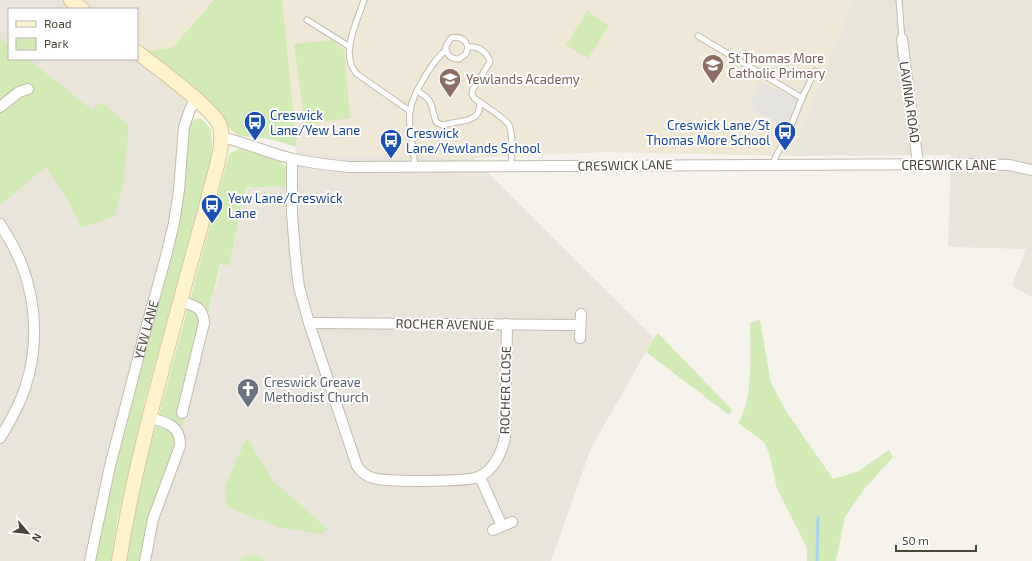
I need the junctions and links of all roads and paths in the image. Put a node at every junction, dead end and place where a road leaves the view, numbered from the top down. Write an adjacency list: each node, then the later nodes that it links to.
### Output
1 (364, 0): 7 (lane)
2 (899, 0): 5 (lane)
3 (307, 20): 7 (lane)
4 (698, 36): 13 (lane)
5 (902, 39): 20 (street, LAVINIA ROAD)
6 (468, 46): 8 (lane); 8 (lane); 15 (lane)
7 (350, 47): 17 (lane)
8 (446, 50): 12 (lane)
9 (138, 53): 14 (main road)
10 (815, 71): 13 (lane)
11 (28, 89): 16 (street)
12 (417, 91): 15 (lane); 17 (lane)
13 (802, 98): 21 (lane)
14 (195, 99): 18 (main road); 37 (street, YEW LANE)
15 (480, 103): 23 (lane)
16 (0, 107)
17 (410, 110): 22 (lane)
18 (222, 137): 19 (street, CRESWICK LANE); 26 (main road, YEW LANE)
19 (292, 159): 22 (street, CRESWICK LANE); 28 (street)
20 (918, 164): 21 (street, CRESWICK LANE); 24 (street, CRESWICK LANE)
21 (774, 165): 23 (street, CRESWICK LANE)
22 (415, 166): 23 (street, CRESWICK LANE)
23 (511, 166)
24 (1032, 170)
25 (0, 224): 34 (street)
26 (180, 302): 32 (street, YEW LANE); 33 (main road, YEW LANE)
27 (581, 314): 30 (street)
28 (309, 323): 29 (street, ROCHER AVENUE); 35 (street)
29 (507, 324): 30 (street, ROCHER AVENUE); 35 (street, ROCHER CLOSE)
30 (580, 325): 31 (street)
31 (580, 338)
32 (182, 413)
33 (149, 418): 38 (main road, YEW LANE); 39 (street)
34 (0, 438)
35 (480, 477): 36 (street)
36 (512, 522)
37 (90, 561)
38 (119, 561)
39 (145, 561)

